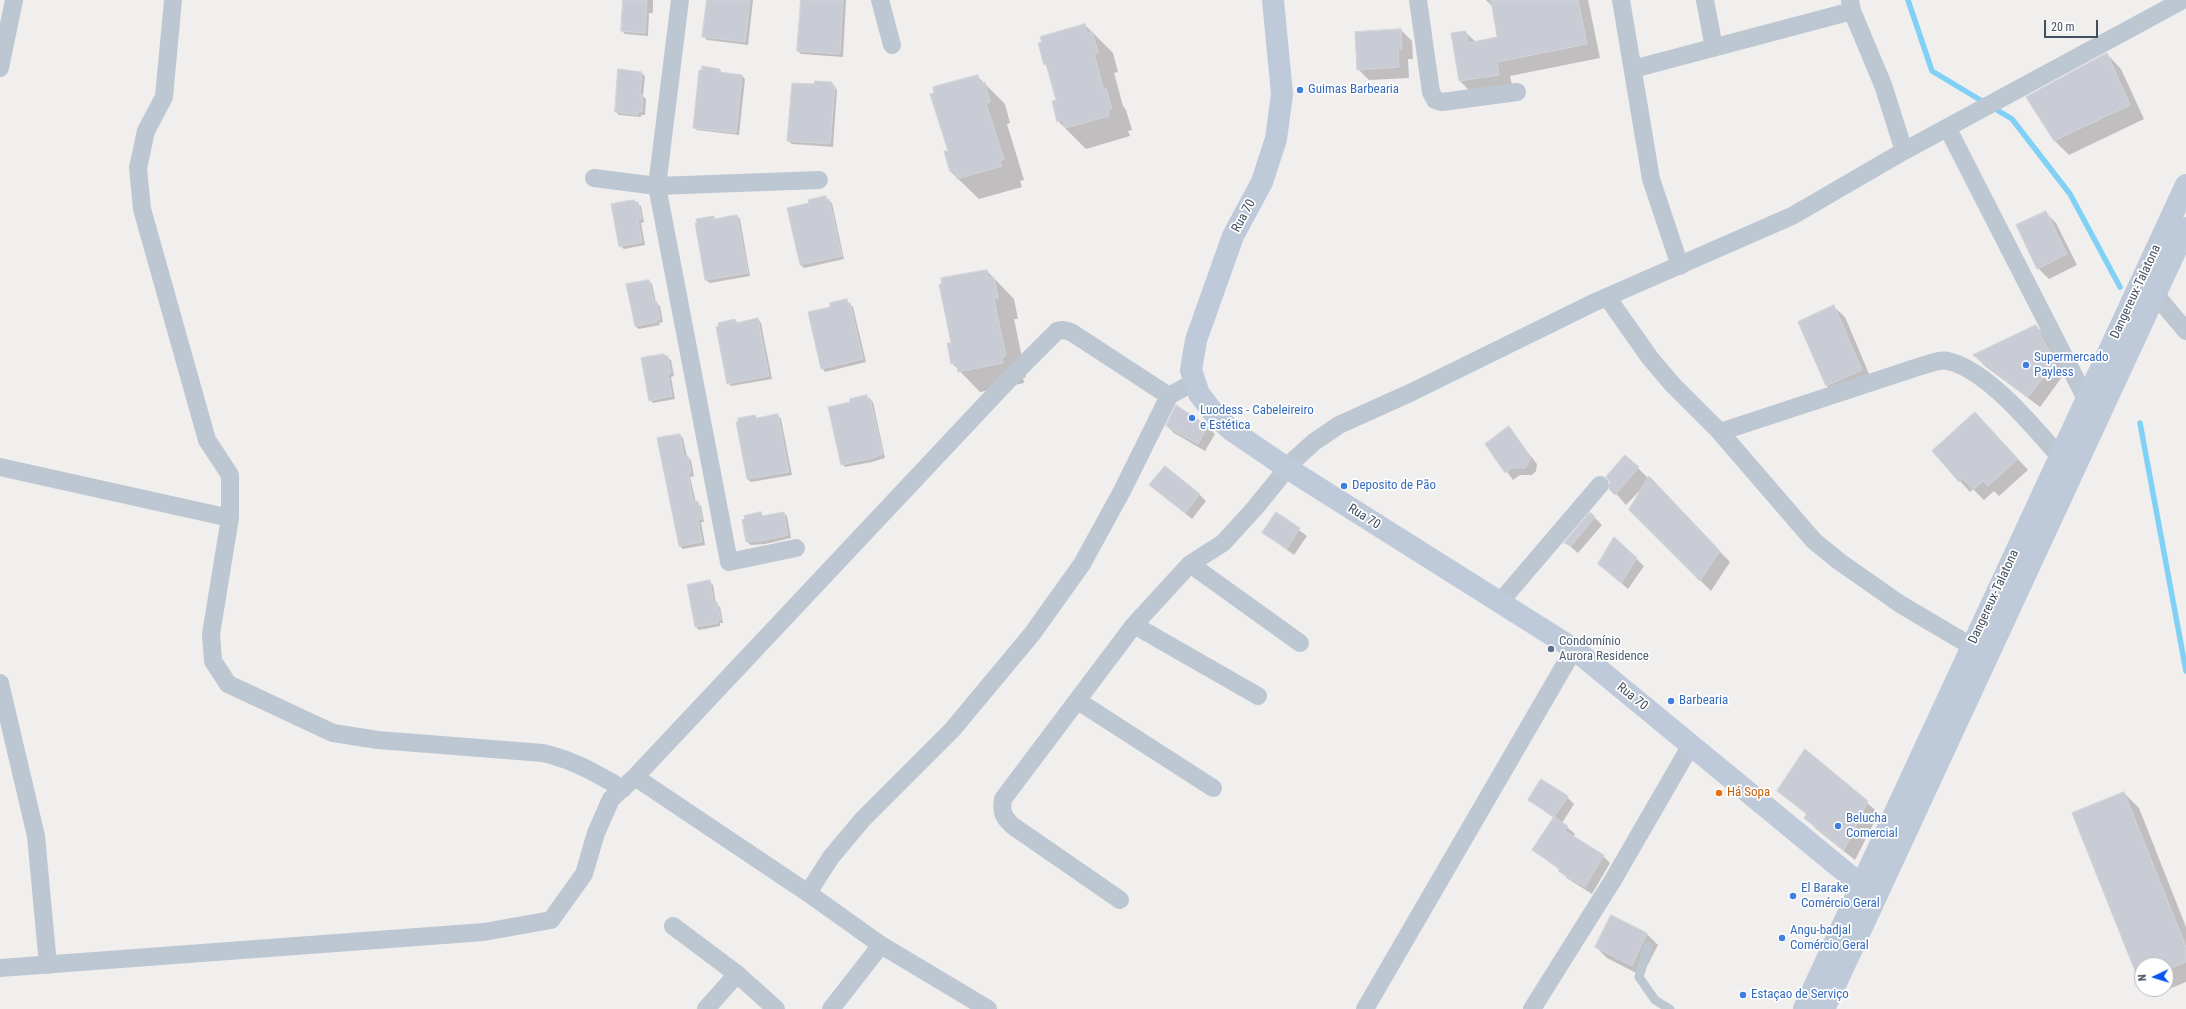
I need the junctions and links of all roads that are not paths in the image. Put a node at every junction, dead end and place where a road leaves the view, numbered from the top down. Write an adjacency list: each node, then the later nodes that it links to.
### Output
1 (14, 0): 13 (street)
2 (173, 0): 35 (street)
3 (680, 0): 21 (street)
4 (880, 0): 11 (street)
5 (1273, 0): 27 (main road, Rua 70)
6 (1418, 0): 15 (street)
7 (1621, 0): 14 (street)
8 (1705, 0): 12 (street)
9 (2183, 0): 16 (street)
10 (1851, 6): 12 (street); 17 (street)
11 (892, 45)
12 (1714, 48): 14 (street)
13 (0, 68)
14 (1633, 69): 23 (street)
15 (1516, 92)
16 (1948, 129): 17 (street); 29 (street)
17 (1904, 151): 23 (street)
18 (594, 178): 21 (street)
19 (819, 180): 21 (street)
20 (2186, 185): 29 (main road, Dangereux-Talatona)
21 (657, 186): 36 (street)
22 (2186, 228): 24 (main road, Dangereux-Talatona)
23 (1680, 266): 25 (street)
24 (2155, 294): 26 (street); 66 (main road, Dangereux-Talatona)
25 (1607, 297): 30 (street); 33 (street)
26 (2186, 331)
27 (1194, 382): 28 (street); 33 (main road, Rua 70)
28 (1169, 396): 47 (street); 50 (street)
29 (2086, 398): 31 (main road, Dangereux-Talatona)
30 (1720, 432): 31 (street); 41 (street)
31 (2059, 456): 41 (main road, Dangereux-Talatona)
32 (0, 467): 35 (street)
33 (1287, 468): 37 (street); 38 (main road, Rua 70)
34 (1600, 485): 38 (street)
35 (230, 518): 47 (street)
36 (796, 548)
37 (1190, 564): 39 (street); 40 (street)
38 (1500, 602): 42 (main road, Rua 70)
39 (1134, 625): 44 (street); 45 (street)
40 (1300, 643)
41 (1971, 646): 49 (main road, Dangereux-Talatona)
42 (1574, 649): 46 (main road, Rua 70); 62 (street)
43 (0, 682): 55 (street)
44 (1258, 696)
45 (1078, 701): 48 (street); 51 (street)
46 (1691, 745): 49 (main road, Rua 70); 63 (street)
47 (629, 783): 50 (street); 55 (street)
48 (1213, 788)
49 (1861, 885): 65 (main road, Dangereux-Talatona)
50 (808, 893): 53 (street)
51 (1120, 900)
52 (674, 926): 57 (street)
53 (881, 945): 60 (street); 61 (street)
54 (1648, 947): 64 (lane)
55 (48, 965): 56 (street)
56 (0, 968)
57 (737, 974): 58 (street); 59 (street)
58 (706, 1009)
59 (776, 1009)
60 (831, 1009)
61 (988, 1009)
62 (1366, 1009)
63 (1532, 1009)
64 (1670, 1009)
65 (1804, 1009)
66 (1824, 1009)

